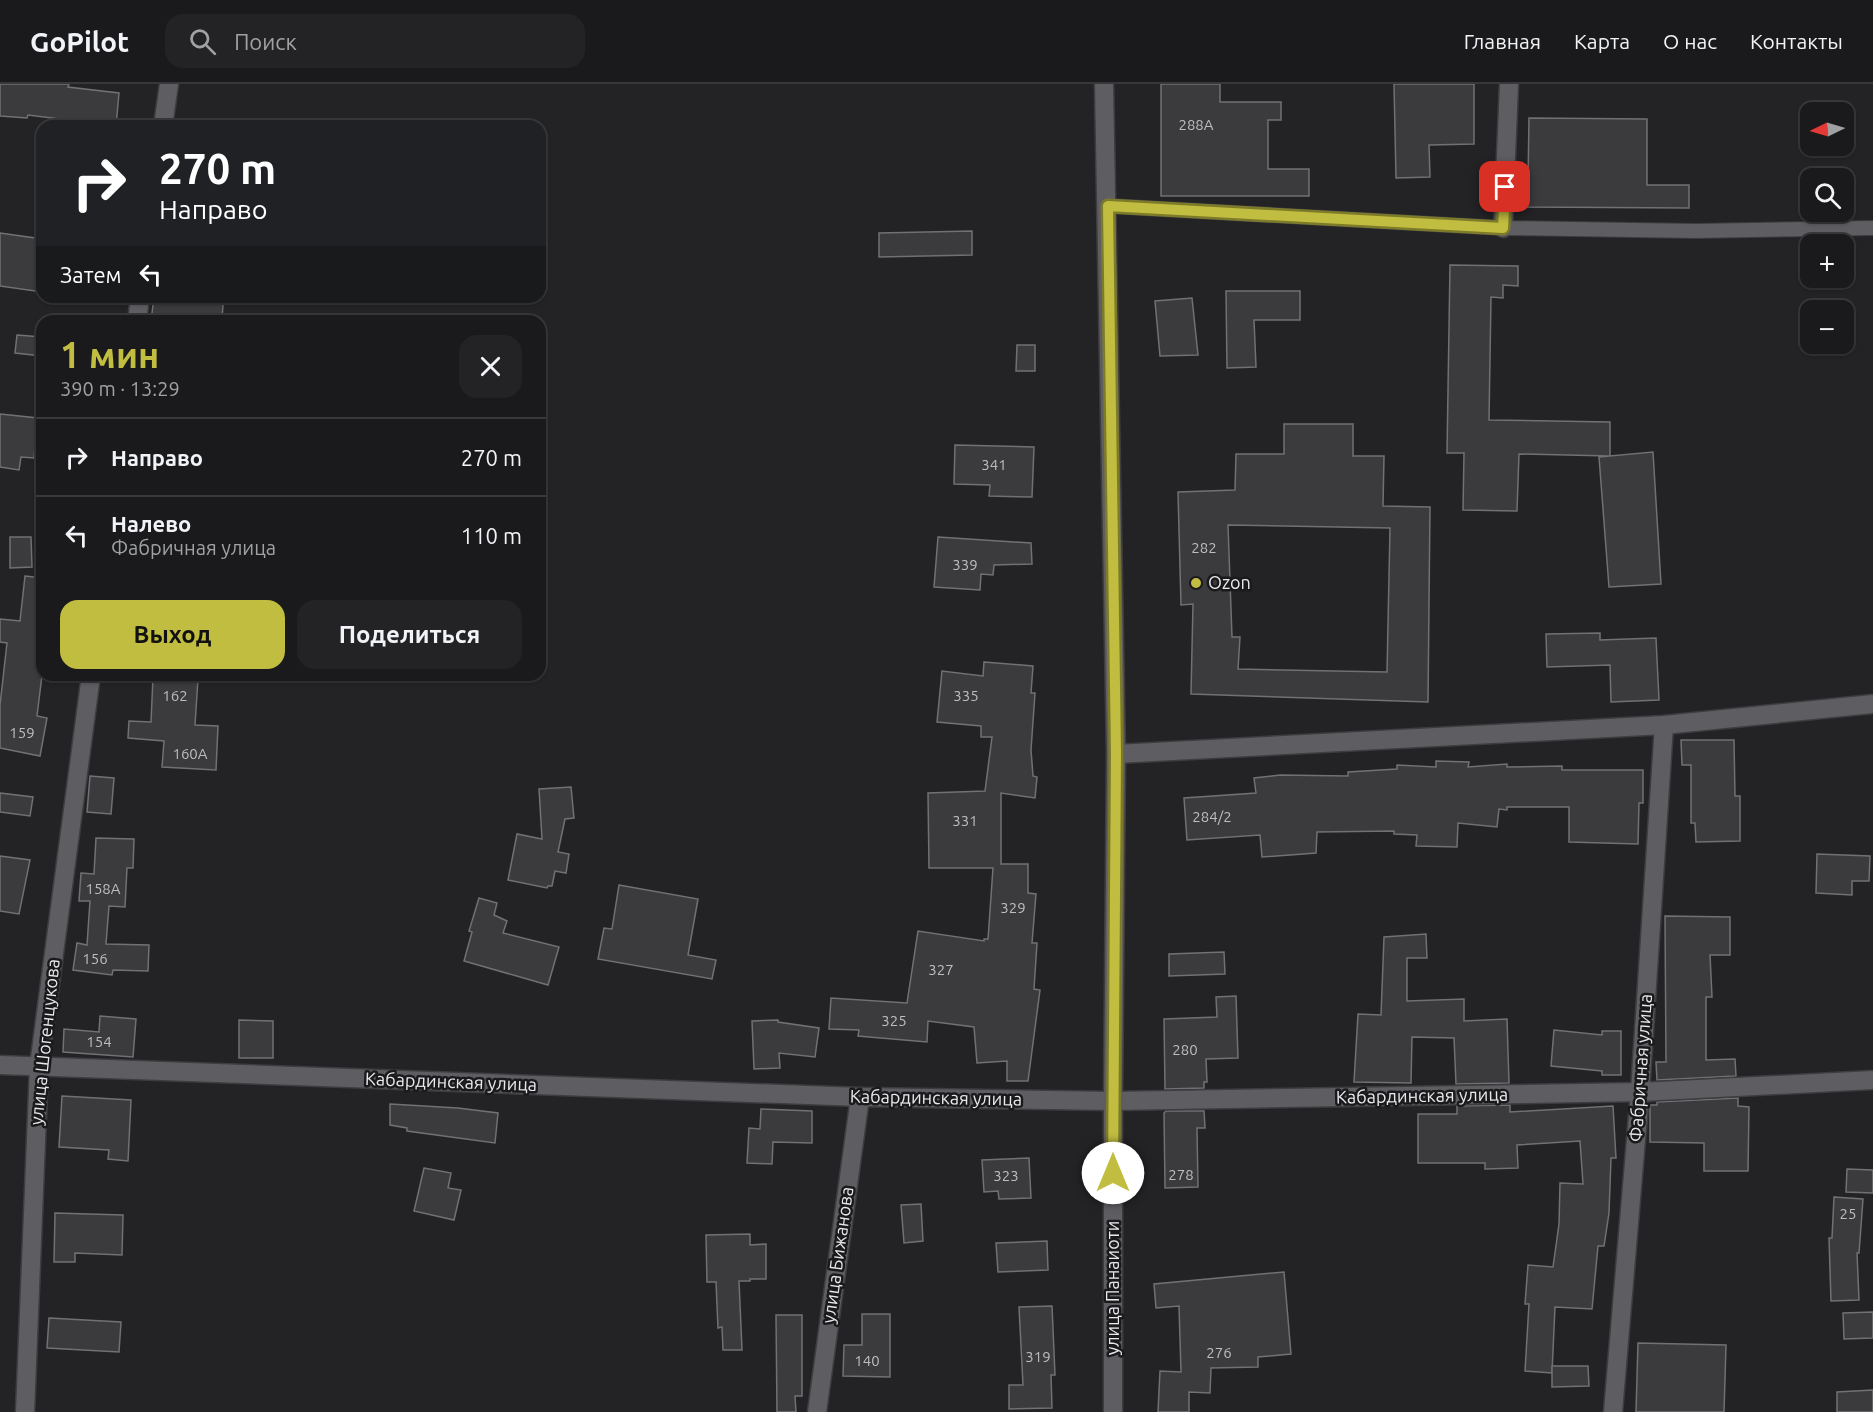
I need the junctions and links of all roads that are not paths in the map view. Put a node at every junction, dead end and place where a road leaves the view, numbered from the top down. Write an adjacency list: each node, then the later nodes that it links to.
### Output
1 (169, 84): 4 (street)
2 (1104, 84): 5 (street, улица Панаиоти)
3 (1509, 84): 6 (street)
4 (164, 120)
5 (1108, 206): 6 (lane); 11 (street, улица Панаиоти)
6 (1503, 228): 7 (lane)
7 (1873, 228)
8 (90, 681): 13 (street, улица Шогенцукова)
9 (1873, 704): 10 (street)
10 (1664, 725): 11 (street); 15 (street, Фабричная улица)
11 (1116, 754): 17 (street, улица Панаиоти)
12 (0, 1065): 13 (street, Кабардинская улица)
13 (39, 1066): 16 (street, Кабардинская улица); 18 (street, улица Шогенцукова)
14 (1873, 1080): 15 (street, Кабардинская улица)
15 (1640, 1092): 17 (street, Кабардинская улица); 21 (street, Фабричная улица)
16 (860, 1097): 17 (street, Кабардинская улица); 19 (street, улица Бижанова)
17 (1113, 1101): 20 (street, улица Панаиоти)
18 (25, 1412)
19 (817, 1412)
20 (1113, 1412)
21 (1613, 1412)

